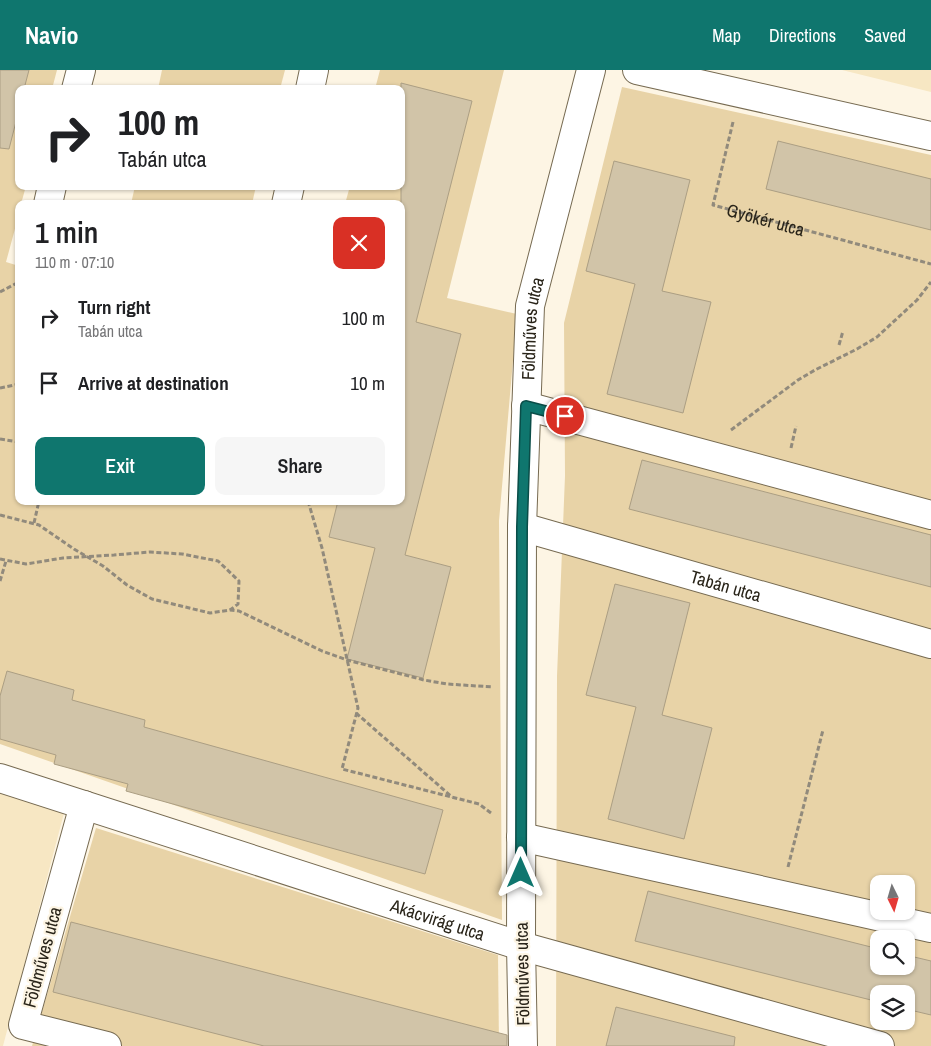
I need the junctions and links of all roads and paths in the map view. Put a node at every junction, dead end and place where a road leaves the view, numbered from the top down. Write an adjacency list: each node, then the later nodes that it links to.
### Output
1 (81, 70): 5 (street)
2 (314, 70): 6 (street)
3 (591, 70): 17 (street, Földműves utca)
4 (637, 70): 7 (street)
5 (77, 85)
6 (311, 85)
7 (741, 92): 8 (street); 9 (path, Gyökér utca)
8 (931, 136)
9 (931, 264)
10 (931, 282): 21 (path)
11 (15, 284): 12 (path)
12 (0, 292)
13 (843, 330): 14 (path)
14 (840, 345)
15 (15, 385): 16 (path)
16 (0, 388)
17 (526, 406): 21 (street); 28 (street, Földműves utca)
18 (796, 426): 22 (path)
19 (0, 439): 20 (path)
20 (15, 441)
21 (700, 452): 26 (street)
22 (789, 456)
23 (38, 505): 27 (path)
24 (309, 505): 35 (path)
25 (0, 515): 27 (path)
26 (931, 515)
27 (34, 523): 29 (path)
28 (522, 527): 34 (street, Tabán utca); 36 (street, Földműves utca)
29 (88, 557): 31 (path); 33 (path); 33 (path)
30 (0, 559): 31 (path)
31 (6, 561): 32 (path)
32 (0, 581)
33 (230, 610): 35 (path)
34 (931, 644)
35 (347, 660): 36 (path); 37 (path)
36 (521, 688): 42 (street, Földműves utca)
37 (356, 713): 40 (path); 40 (path)
38 (822, 730): 43 (path)
39 (0, 778): 41 (street, Akácvirág utca)
40 (453, 797): 42 (path)
41 (84, 805): 45 (street, Akácvirág utca); 46 (street, Földműves utca)
42 (521, 837): 43 (street); 45 (street, Földműves utca)
43 (781, 895): 44 (street)
44 (931, 928)
45 (521, 946): 47 (street, Földműves utca); 48 (street, Akácvirág utca)
46 (107, 1046)
47 (523, 1046)
48 (880, 1046)

